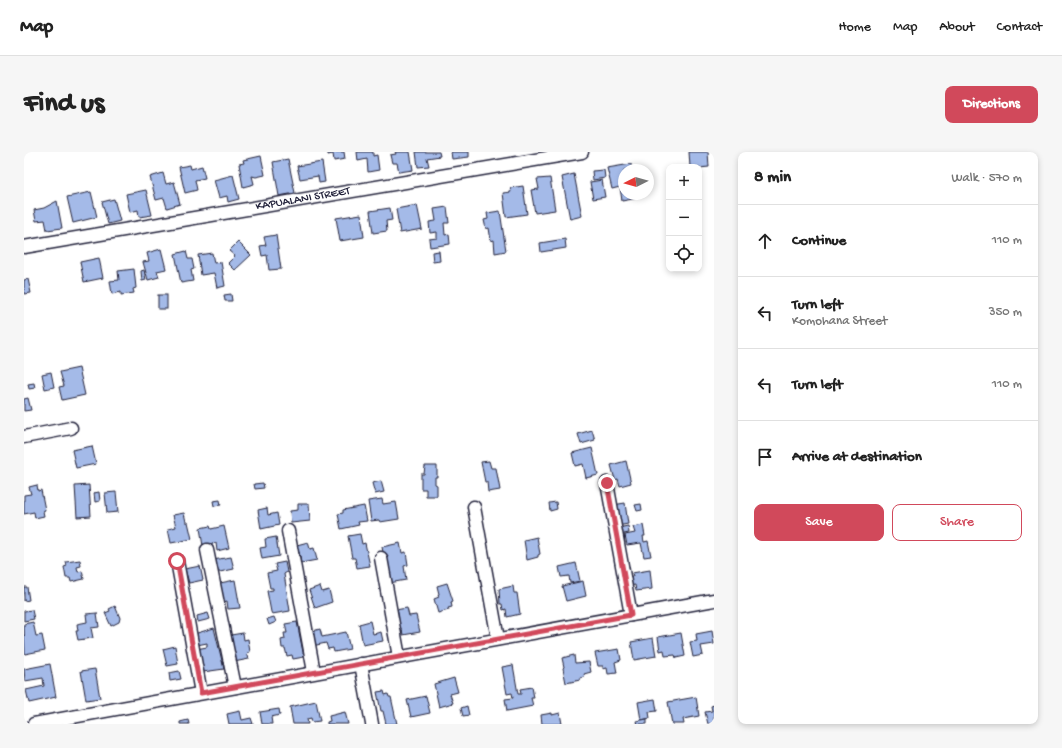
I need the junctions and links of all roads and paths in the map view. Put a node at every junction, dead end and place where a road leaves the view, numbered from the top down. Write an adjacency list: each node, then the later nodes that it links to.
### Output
1 (582, 152): 2 (street, KAPUALANI STREET)
2 (24, 247)
3 (71, 428): 4 (street)
4 (24, 437)
5 (607, 483): 12 (street)
6 (474, 507): 13 (street)
7 (288, 531): 16 (street)
8 (207, 550): 17 (street)
9 (381, 558): 14 (street)
10 (177, 561): 18 (street)
11 (714, 600): 12 (street)
12 (631, 615): 13 (street)
13 (498, 639): 14 (street)
14 (400, 657): 15 (street)
15 (361, 664): 16 (street); 20 (street)
16 (314, 672): 17 (street)
17 (235, 687): 18 (street)
18 (201, 693): 19 (street)
19 (34, 724)
20 (372, 724)

